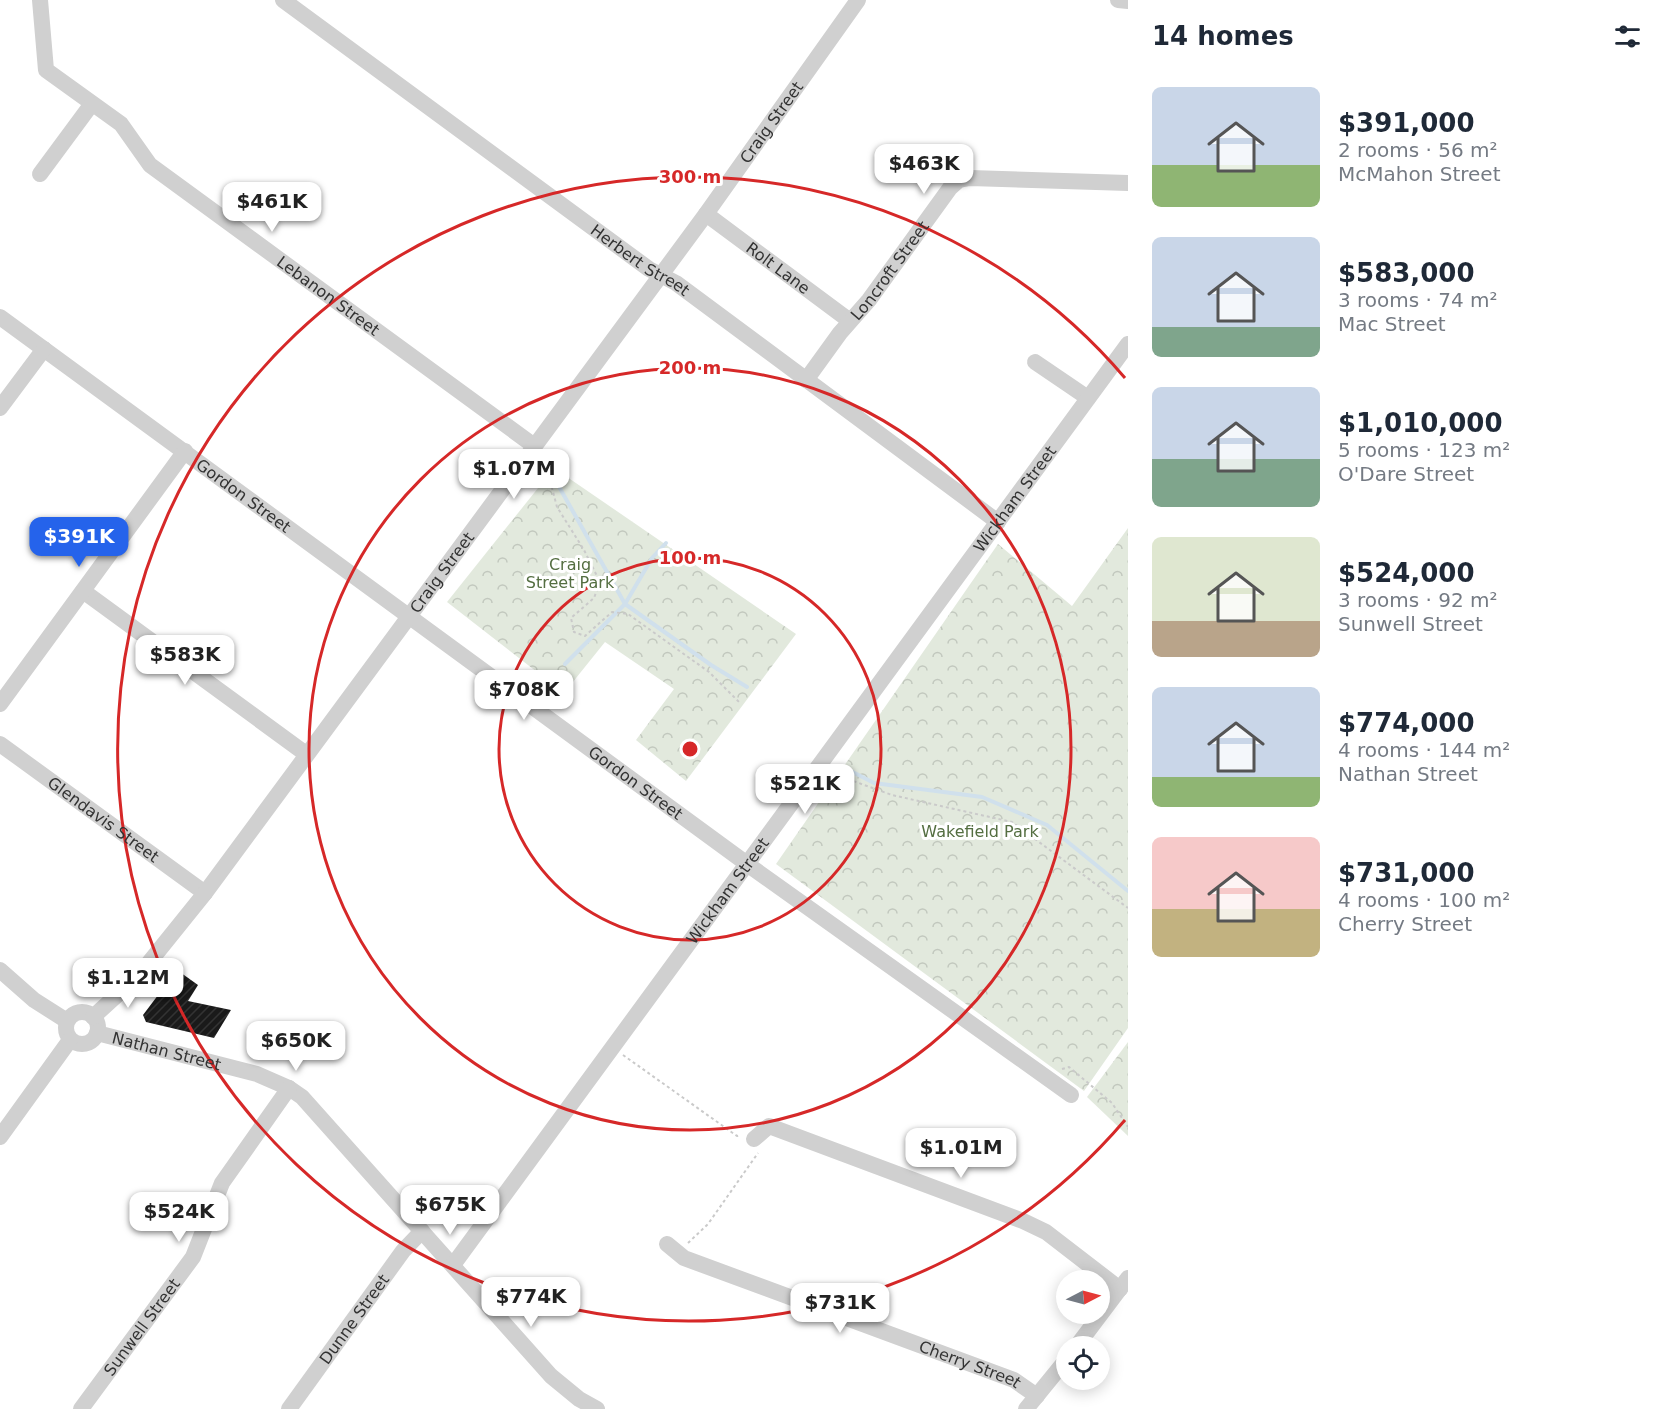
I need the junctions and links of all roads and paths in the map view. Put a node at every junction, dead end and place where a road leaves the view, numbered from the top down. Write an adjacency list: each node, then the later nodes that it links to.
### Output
1 (39, 0): 6 (street, Lebanon Street)
2 (283, 0): 10 (street, Herbert Street)
3 (858, 0): 9 (street, Craig Street)
4 (1118, 0): 5 (street)
5 (1128, 1)
6 (91, 105): 7 (street); 19 (street, Lebanon Street)
7 (40, 174)
8 (1128, 183): 12 (street, Loncroft Street)
9 (706, 214): 10 (street, Craig Street); 12 (street, Rolt Lane)
10 (659, 274): 16 (street, Herbert Street); 19 (street, Craig Street)
11 (0, 317): 14 (street, Gordon Street)
12 (850, 321): 16 (street, Loncroft Street)
13 (1128, 344): 17 (street, Wickham Street)
14 (44, 349): 18 (street); 20 (street, Gordon Street)
15 (1035, 362): 17 (street)
16 (806, 380): 21 (street, Herbert Street)
17 (1088, 398): 21 (street, Wickham Street)
18 (0, 408)
19 (538, 450): 23 (street, Craig Street); 24 (path)
20 (185, 451): 22 (street); 23 (street, Gordon Street)
21 (998, 522): 28 (street, Wickham Street)
22 (83, 591): 25 (street); 27 (street)
23 (408, 614): 27 (street, Craig Street); 29 (street, Gordon Street)
24 (739, 702)
25 (0, 704)
26 (0, 744): 30 (street, Glendavis Street)
27 (306, 754): 30 (street, Craig Street)
28 (818, 768): 29 (street, Wickham Street); 31 (path)
29 (747, 864): 36 (street, Wickham Street); 37 (street, Gordon Street)
30 (205, 893): 34 (street, Craig Street)
31 (1128, 908)
32 (0, 970): 33 (street)
33 (67, 1021): 34 (street); 35 (street)
34 (95, 1025): 35 (street); 38 (street, Nathan Street)
35 (70, 1040): 41 (street)
36 (613, 1048): 42 (path); 45 (street, Wickham Street)
37 (1050, 1079): 39 (street, Gordon Street); 40 (path)
38 (289, 1088): 43 (street, Nathan Street); 51 (street, Sunwell Street)
39 (1071, 1095)
40 (1128, 1127)
41 (0, 1137)
42 (754, 1139): 44 (path); 46 (street)
43 (422, 1231): 45 (street, Nathan Street); 52 (street, Dunne Street)
44 (672, 1248): 49 (street, Cherry Street)
45 (453, 1265): 50 (street, Nathan Street)
46 (1124, 1284): 47 (street)
47 (1084, 1336)
48 (1056, 1372): 49 (street)
49 (1031, 1402)
50 (575, 1404): 53 (street, Nathan Street)
51 (81, 1409)
52 (289, 1409)
53 (597, 1409)

